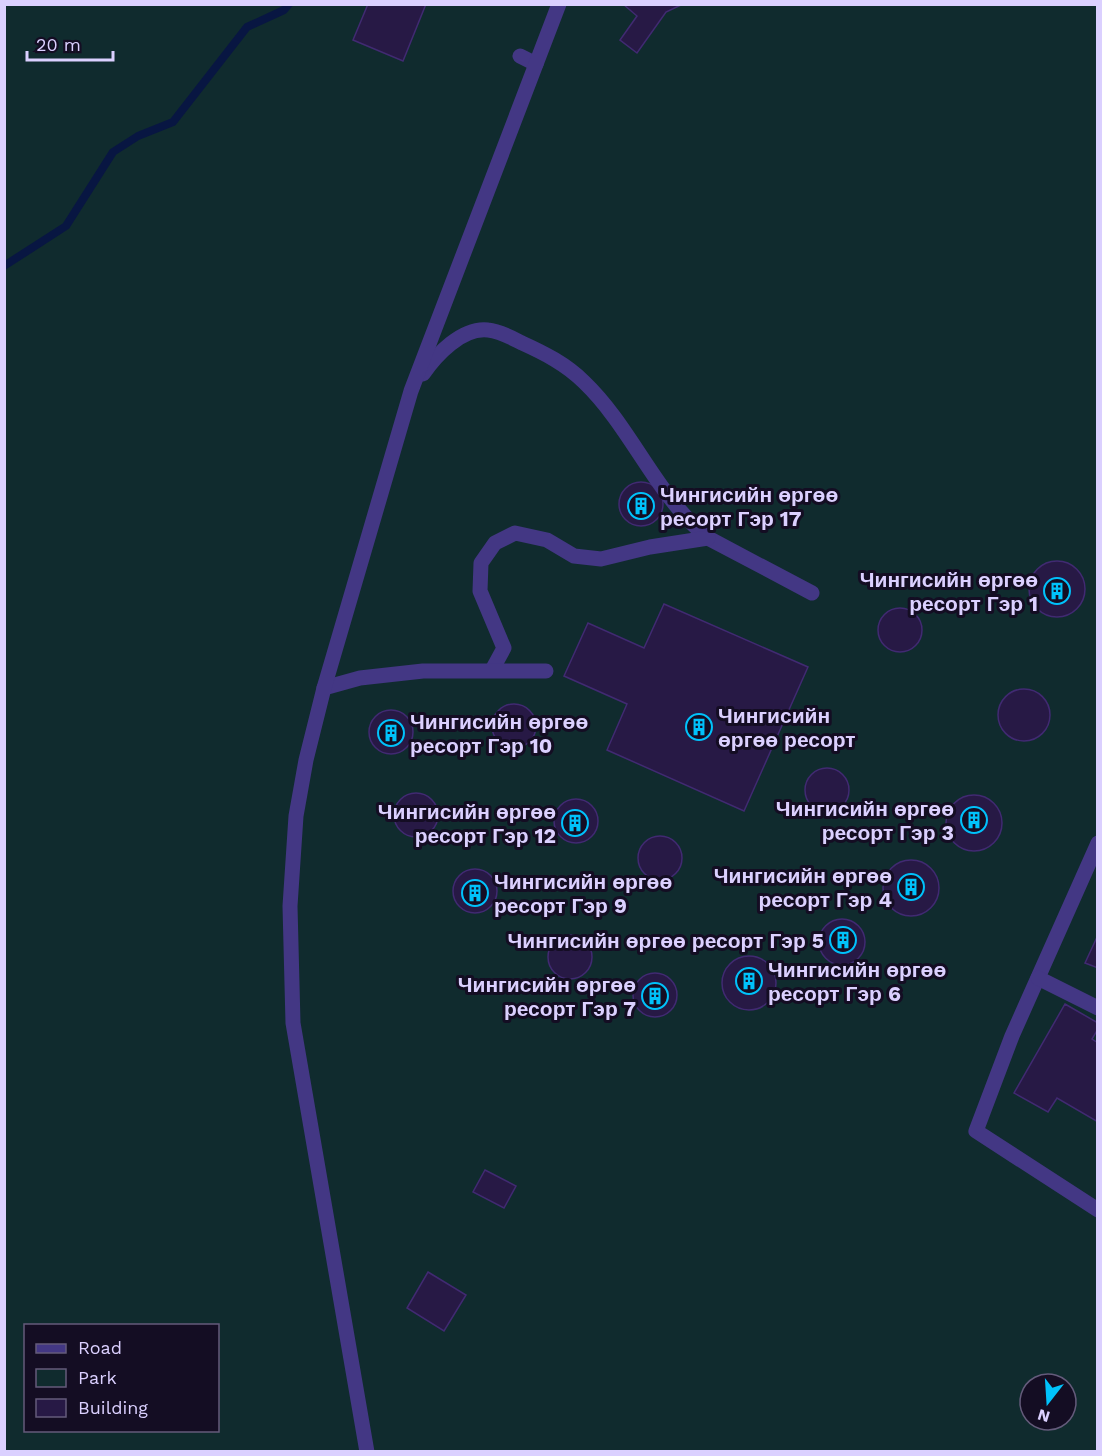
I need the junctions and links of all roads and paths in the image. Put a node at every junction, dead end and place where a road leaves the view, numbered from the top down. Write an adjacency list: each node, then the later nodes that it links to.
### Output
1 (559, 4): 3 (street)
2 (520, 56): 3 (street)
3 (536, 64): 4 (street)
4 (411, 391): 5 (street); 9 (street)
5 (708, 538): 6 (street); 7 (street)
6 (812, 593)
7 (492, 670): 8 (street); 9 (street)
8 (546, 671)
9 (324, 688): 14 (street)
10 (1098, 843): 11 (street)
11 (1038, 978): 12 (street); 13 (street)
12 (1098, 1008)
13 (1098, 1210)
14 (367, 1452)

